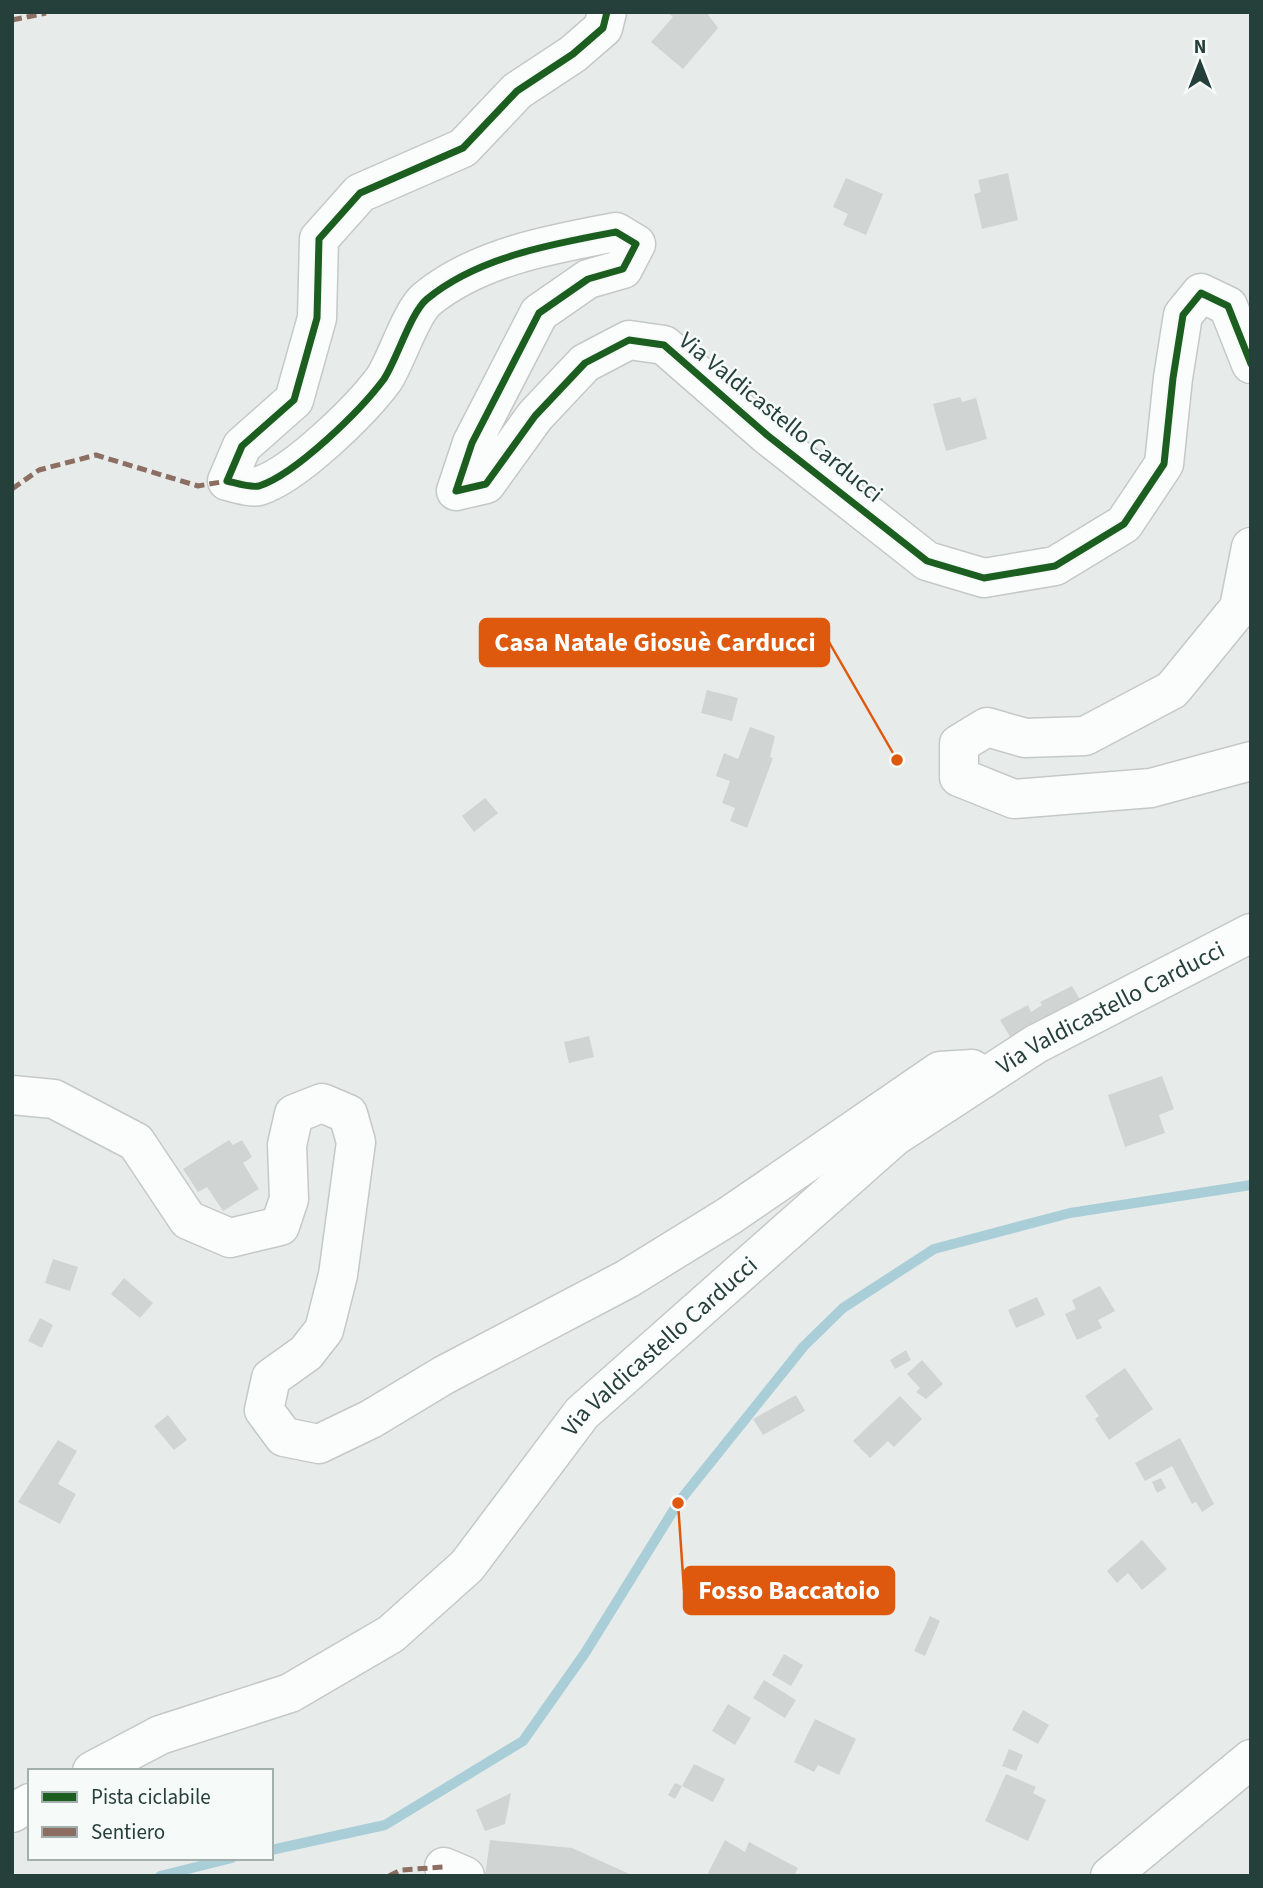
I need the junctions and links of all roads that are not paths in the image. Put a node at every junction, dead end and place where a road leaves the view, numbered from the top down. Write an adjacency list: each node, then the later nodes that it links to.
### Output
1 (607, 12): 2 (street, Via Valdicastello Carducci)
2 (1251, 364)
3 (1251, 547): 4 (street)
4 (1251, 761)
5 (1251, 933): 6 (street, Via Valdicastello Carducci)
6 (984, 1078): 7 (street); 9 (street, Via Valdicastello Carducci)
7 (12, 1095)
8 (1251, 1759): 12 (street)
9 (96, 1769)
10 (28, 1805): 11 (street)
11 (12, 1813)
12 (1110, 1876)

